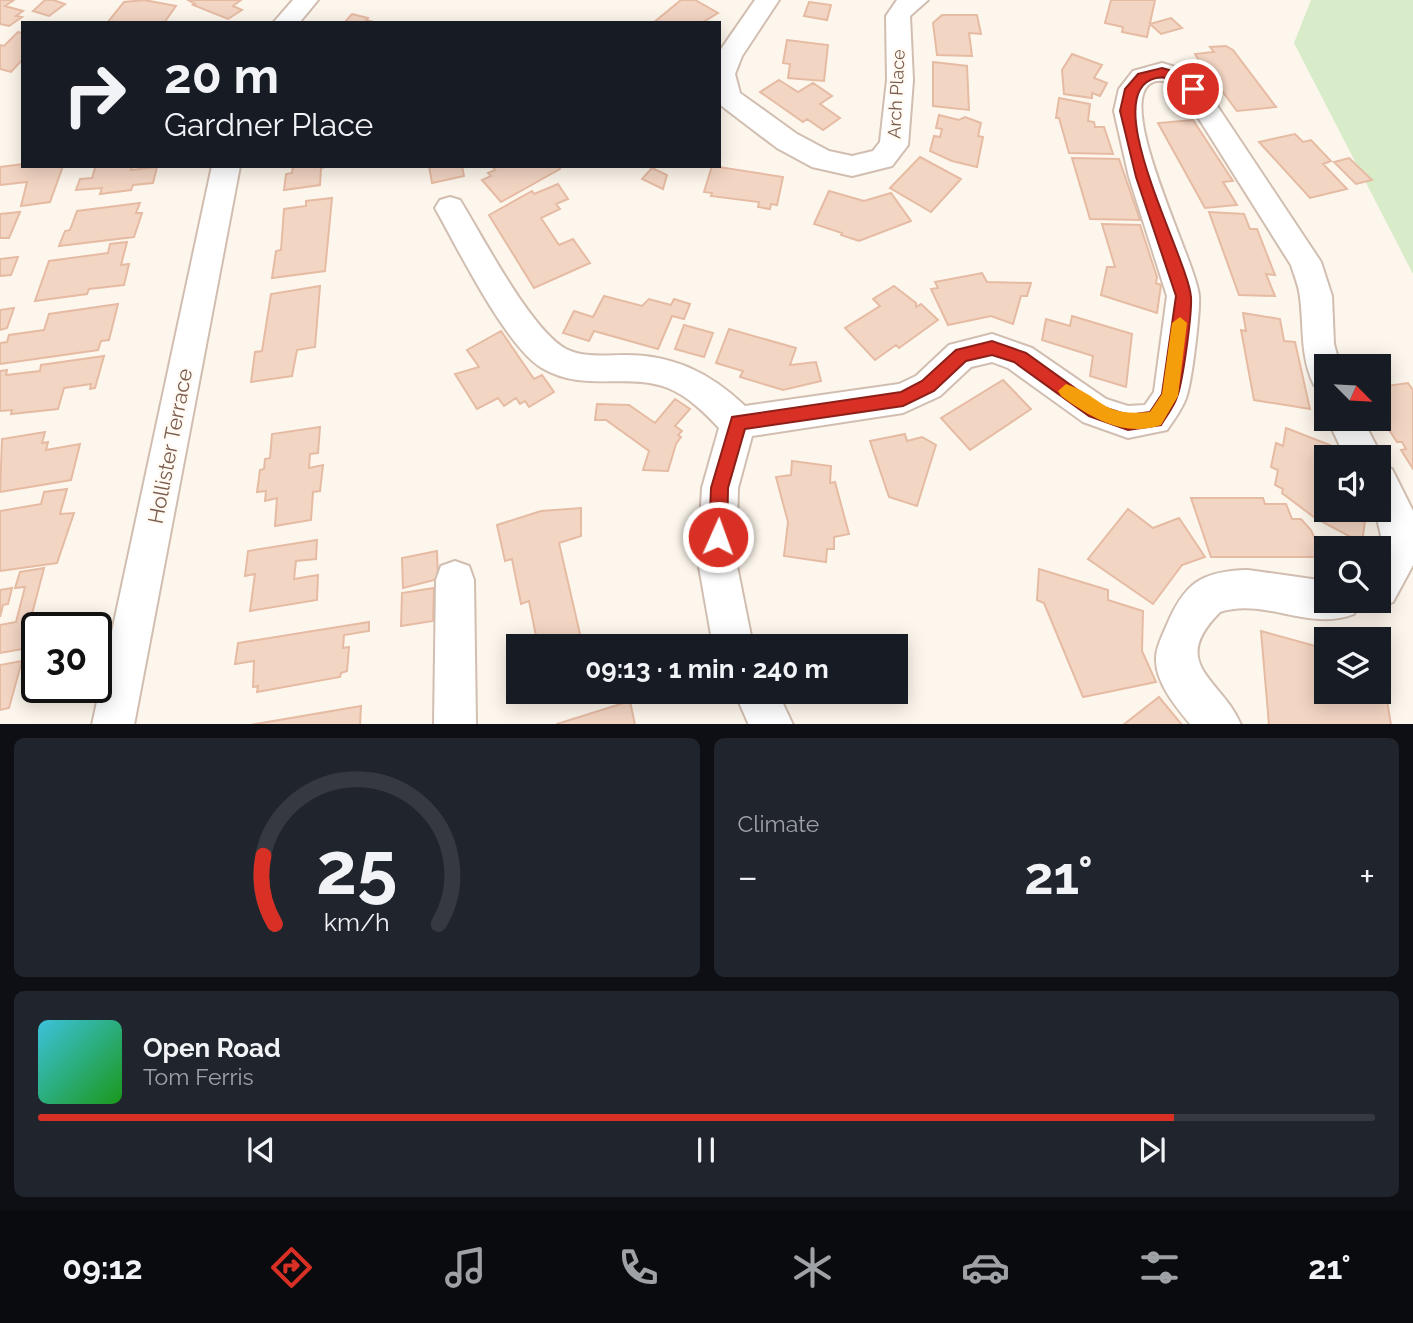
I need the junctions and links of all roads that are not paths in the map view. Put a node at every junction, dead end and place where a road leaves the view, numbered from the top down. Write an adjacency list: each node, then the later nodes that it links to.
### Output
1 (306, 0): 4 (street)
2 (767, 0): 3 (street, Arch Place)
3 (916, 0)
4 (287, 21)
5 (226, 168): 15 (street, Hollister Terrace)
6 (450, 208): 8 (street)
7 (1321, 354): 8 (street)
8 (738, 422): 13 (street)
9 (1391, 504): 10 (street)
10 (1391, 573)
11 (455, 580): 16 (street)
12 (1314, 597): 18 (street)
13 (731, 634)
14 (762, 704): 17 (street)
15 (113, 724)
16 (456, 724)
17 (772, 724)
18 (1220, 724)

